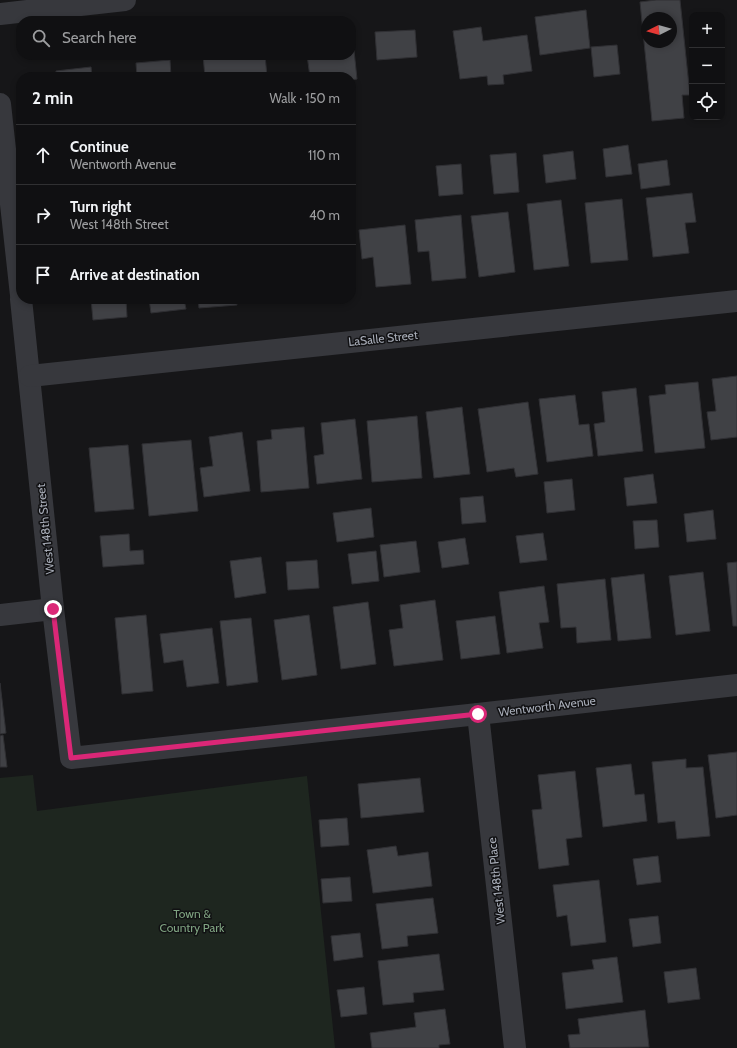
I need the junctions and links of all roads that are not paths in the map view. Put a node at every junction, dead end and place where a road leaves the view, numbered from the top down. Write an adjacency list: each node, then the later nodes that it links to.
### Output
1 (125, 0): 2 (street)
2 (0, 14)
3 (0, 104): 4 (street)
4 (16, 250)
5 (737, 301): 7 (street, LaSalle Street)
6 (22, 304): 7 (street, West 148th Street)
7 (30, 376): 8 (street, West 148th Street)
8 (53, 609): 9 (street); 12 (street, West 148th Street)
9 (0, 615)
10 (737, 685): 11 (street, Wentworth Avenue)
11 (478, 714): 12 (street, Wentworth Avenue); 13 (street, West 148th Place)
12 (71, 758)
13 (515, 1048)

